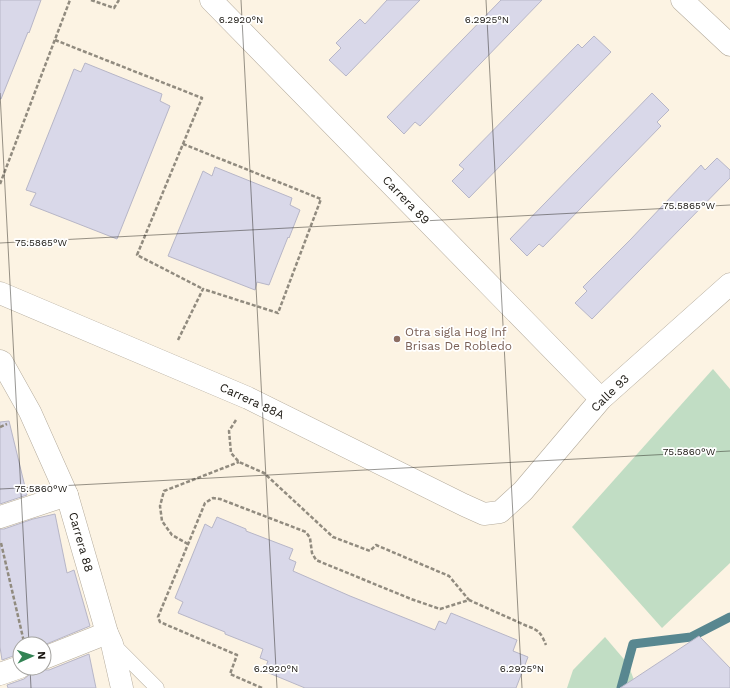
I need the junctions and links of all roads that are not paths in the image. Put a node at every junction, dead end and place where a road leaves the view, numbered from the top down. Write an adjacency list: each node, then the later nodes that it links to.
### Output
1 (211, 0): 7 (street, Carrera 89)
2 (682, 0): 3 (street)
3 (730, 45)
4 (730, 284): 7 (street, Calle 93)
5 (0, 293): 9 (street, Carrera 88A)
6 (0, 361): 8 (street, Carrera 88)
7 (601, 399): 9 (street, Calle 93)
8 (67, 495): 10 (street); 11 (street, Carrera 88)
9 (500, 512)
10 (0, 517)
11 (110, 639): 12 (street); 15 (street, Carrera 88); 16 (lane)
12 (52, 656)
13 (12, 670): 14 (street)
14 (0, 674)
15 (122, 688)
16 (157, 688)

